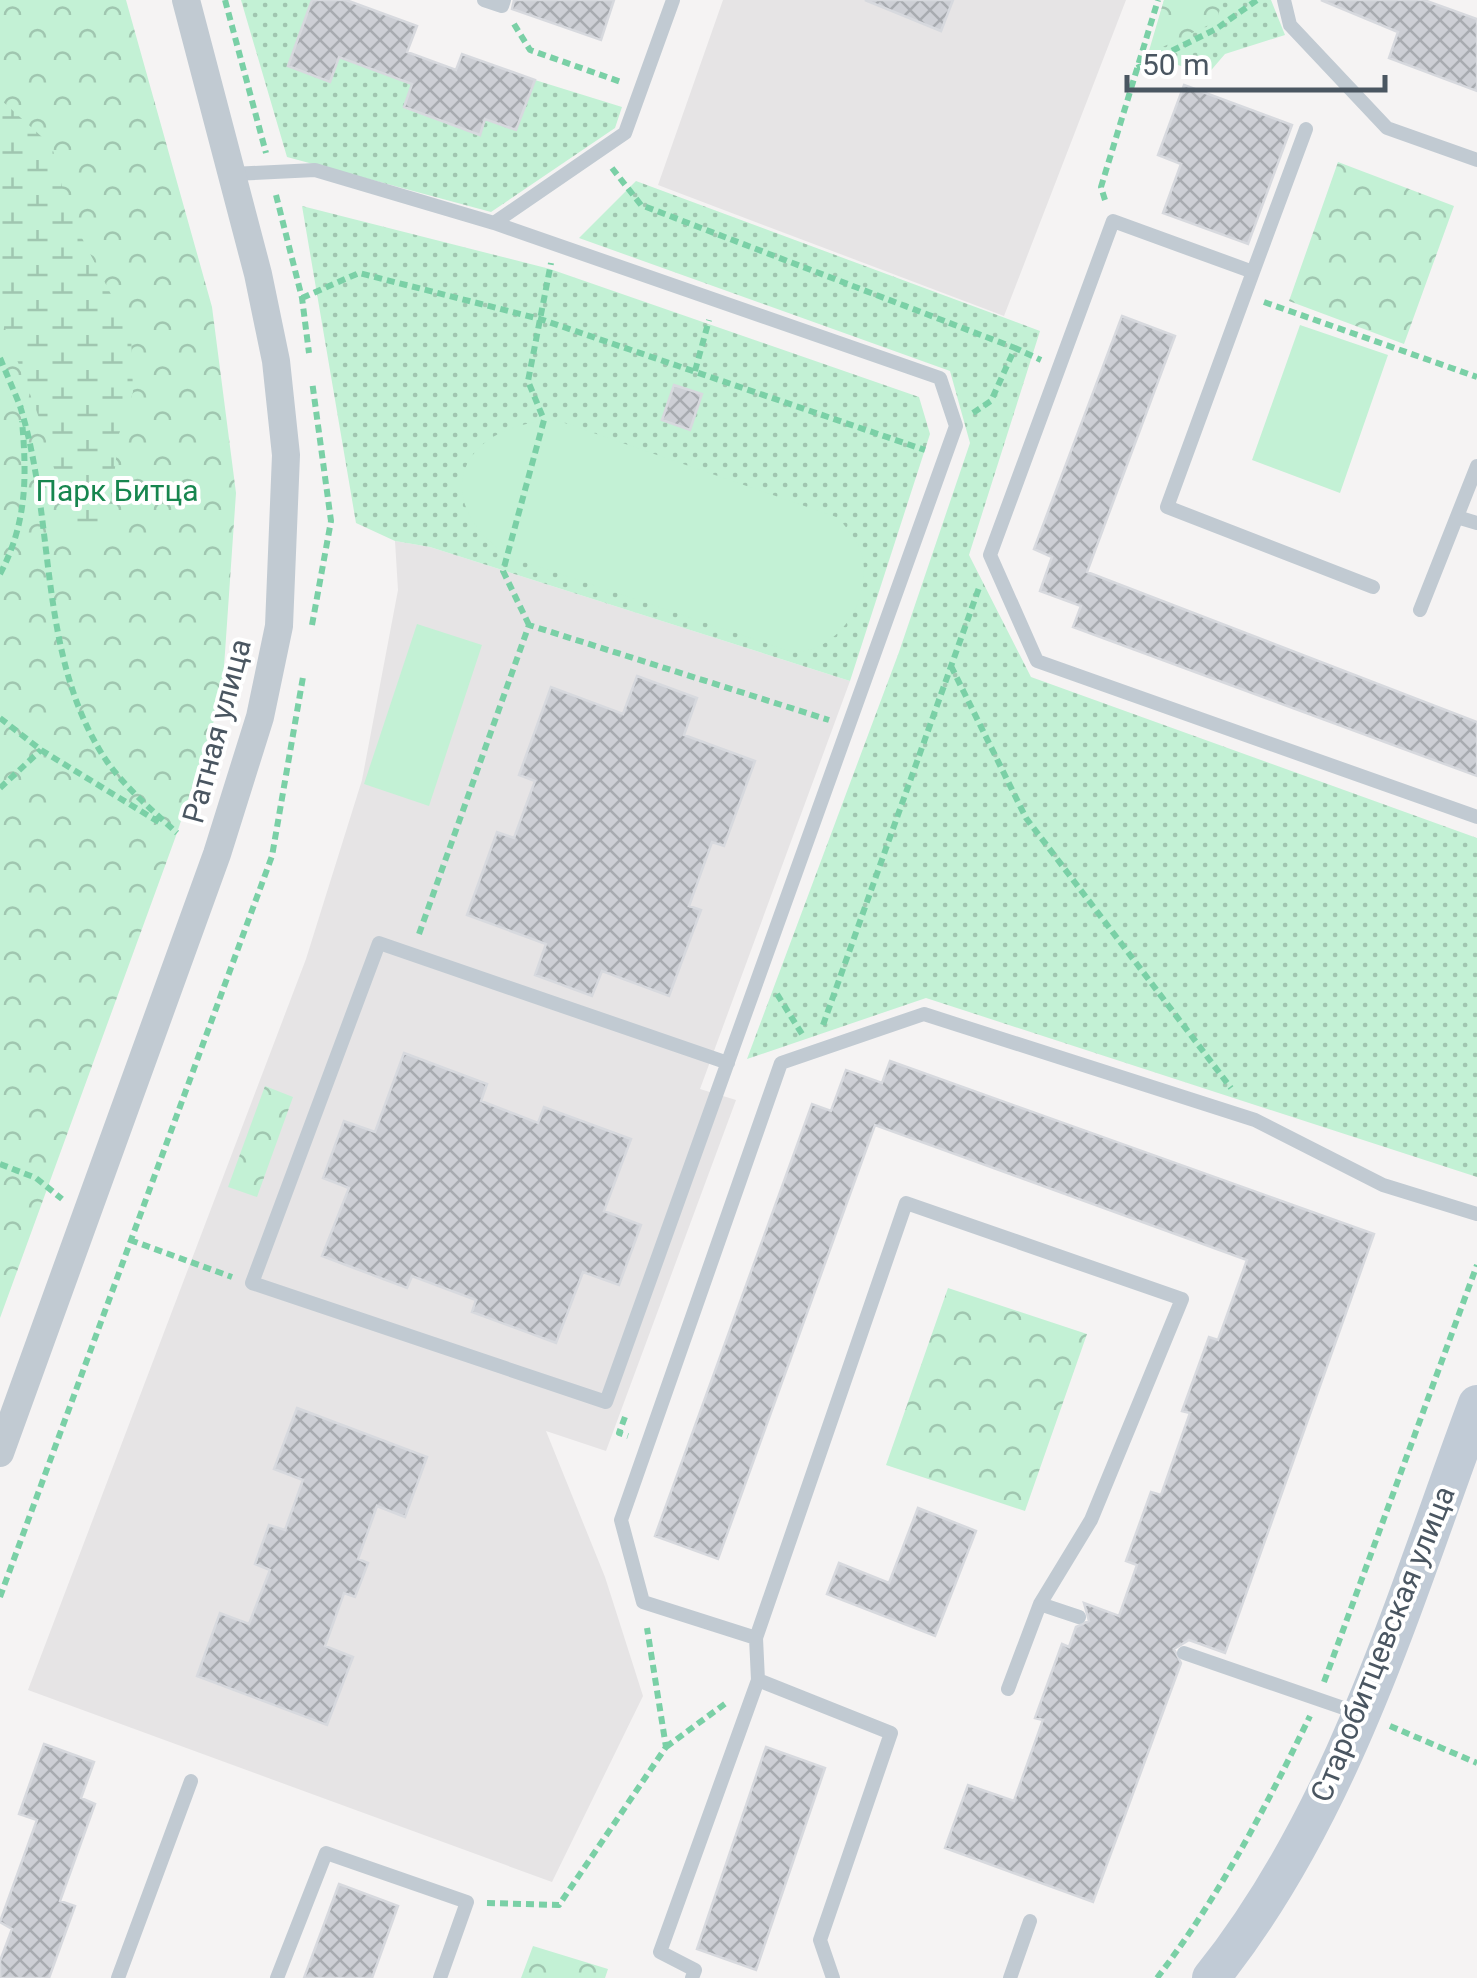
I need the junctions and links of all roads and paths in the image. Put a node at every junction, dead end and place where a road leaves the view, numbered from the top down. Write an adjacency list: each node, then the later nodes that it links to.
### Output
1 (186, 0): 13 (street, Ратная улица)
2 (484, 0): 7 (lane)
3 (672, 0): 9 (lane)
4 (1158, 0): 8 (path)
5 (1257, 0): 8 (path)
6 (1284, 0): 12 (lane)
7 (503, 3): 9 (path)
8 (1136, 68): 14 (path)
9 (641, 88): 11 (lane)
10 (1306, 129): 17 (lane)
11 (600, 151): 15 (lane); 22 (path)
12 (1477, 160)
13 (233, 174): 15 (lane); 56 (street, Ратная улица)
14 (1113, 221): 17 (lane); 24 (lane)
15 (494, 223): 16 (lane)
16 (554, 244): 20 (lane); 21 (path)
17 (1252, 272): 18 (lane)
18 (1244, 296): 26 (path); 35 (lane)
19 (302, 298): 21 (path)
20 (715, 300): 25 (path); 29 (lane)
21 (540, 319): 25 (path); 37 (path)
22 (1015, 348): 24 (path); 27 (path)
23 (0, 358): 28 (path)
24 (1058, 368): 33 (lane)
25 (695, 372): 29 (path)
26 (1477, 378)
27 (990, 401)
28 (20, 406): 34 (path); 41 (path)
29 (946, 456): 40 (lane)
30 (1477, 466): 31 (lane)
31 (1457, 517): 32 (lane); 36 (lane)
32 (1477, 522)
33 (990, 555): 38 (path); 43 (lane)
34 (0, 574)
35 (1372, 588)
36 (1420, 610)
37 (529, 625): 40 (path); 44 (path)
38 (951, 666): 46 (path); 48 (path)
39 (0, 718): 41 (path)
40 (850, 726): 45 (lane)
41 (41, 750): 42 (path)
42 (0, 788)
43 (1477, 817)
44 (412, 954): 47 (lane); 47 (lane)
45 (762, 970): 46 (path); 47 (lane)
46 (813, 1052): 48 (lane); 57 (lane)
47 (728, 1064)
48 (1255, 1120): 51 (lane)
49 (0, 1164): 50 (path)
50 (67, 1202)
51 (1477, 1214)
52 (130, 1240): 54 (path)
53 (1477, 1264): 64 (path)
54 (232, 1277)
55 (1477, 1404): 65 (street, Старобитцевская улица)
56 (0, 1454)
57 (643, 1602): 60 (lane); 66 (path)
58 (1040, 1604): 59 (lane); 60 (lane); 63 (lane)
59 (1080, 1617)
60 (756, 1638): 62 (lane)
61 (1184, 1653): 64 (lane)
62 (758, 1680): 66 (path); 74 (lane); 75 (lane)
63 (1008, 1689)
64 (1318, 1699): 65 (lane); 77 (path)
65 (1361, 1714): 67 (path); 78 (street, Старобитцевская улица)
66 (666, 1747): 69 (path)
67 (1477, 1763)
68 (191, 1781): 71 (lane)
69 (467, 1902): 72 (lane); 73 (lane)
70 (1030, 1921): 76 (lane)
71 (118, 1978)
72 (276, 1978)
73 (440, 1978)
74 (692, 1978)
75 (833, 1978)
76 (1010, 1978)
77 (1157, 1978)
78 (1212, 1978)

